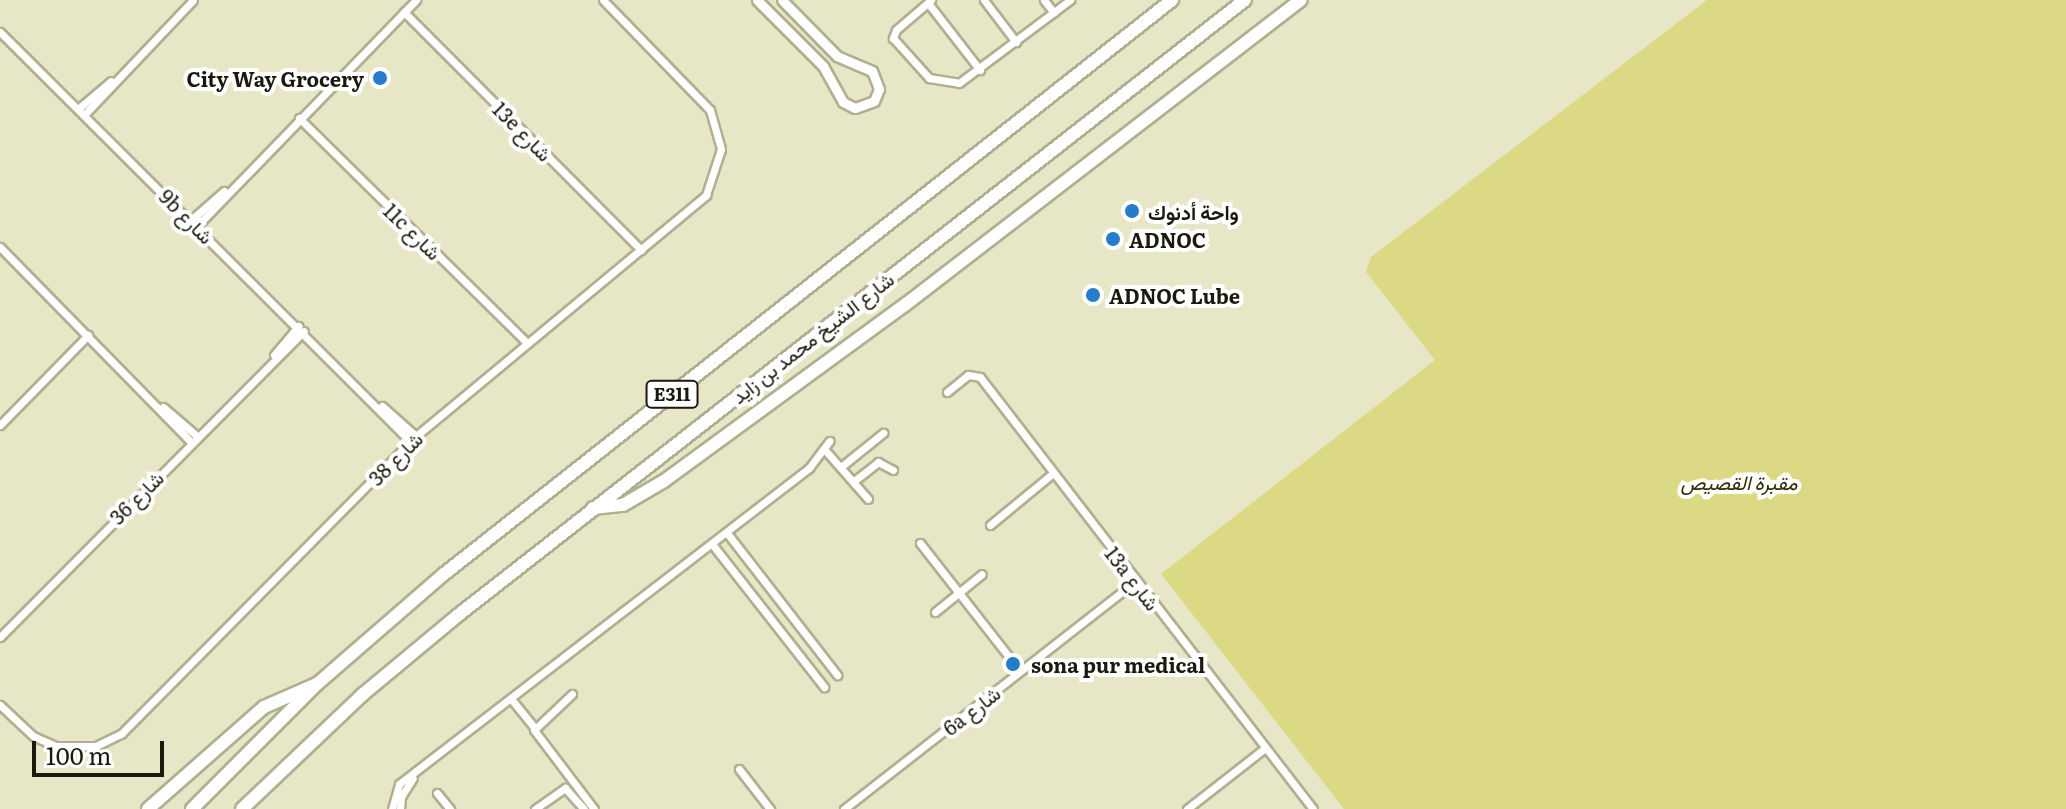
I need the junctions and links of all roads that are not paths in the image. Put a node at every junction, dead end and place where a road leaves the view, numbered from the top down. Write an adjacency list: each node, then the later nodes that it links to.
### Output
1 (416, 0): 13 (street)
2 (603, 0): 22 (street, شارع 38)
3 (757, 0): 4 (street)
4 (782, 0)
5 (984, 0): 16 (street)
6 (1044, 0): 14 (street)
7 (1070, 0): 14 (street)
8 (1172, 0): 52 (highway, شارع الشيخ محمد بن زايد / E311)
9 (1245, 0): 40 (highway, شارع الشيخ محمد بن زايد / E311)
10 (1301, 0): 40 (highway)
11 (929, 1): 17 (street); 17 (street)
12 (188, 2): 18 (street)
13 (404, 12): 19 (street); 22 (street, 13e شارع)
14 (1054, 13): 16 (street)
15 (0, 32): 18 (street, 9b شارع)
16 (1016, 42): 17 (street)
17 (980, 70)
18 (81, 112): 20 (street, 9b شارع)
19 (299, 118): 20 (street); 25 (street, 11c شارع)
20 (194, 223): 23 (street, 9b شارع)
21 (0, 247): 24 (street)
22 (641, 250): 25 (street, شارع 38)
23 (301, 328): 29 (street, 9b شارع); 30 (street, شارع 36)
24 (88, 335): 27 (street); 30 (street)
25 (527, 343): 29 (street, شارع 38)
26 (947, 392): 37 (street, 13a شارع)
27 (0, 425)
28 (883, 433): 32 (street)
29 (413, 438): 56 (street, شارع 38)
30 (194, 439): 49 (street, شارع 36)
31 (829, 441): 33 (street)
32 (864, 449): 34 (street); 35 (street)
33 (825, 450): 35 (street); 42 (street)
34 (875, 464): 36 (street); 38 (street)
35 (842, 466): 38 (street)
36 (893, 470)
37 (1053, 473): 41 (street); 46 (street, 13a شارع)
38 (854, 481): 39 (street)
39 (868, 499)
40 (593, 508): 64 (highway, شارع الشيخ محمد بن زايد / E311)
41 (990, 525)
42 (727, 533): 44 (street); 51 (street)
43 (920, 543): 47 (street)
44 (712, 544): 53 (street); 55 (street)
45 (982, 574): 47 (street)
46 (1135, 582): 50 (street, 6a شارع); 58 (street, 13a شارع)
47 (959, 593): 48 (street); 50 (street)
48 (935, 612)
49 (2, 634)
50 (1020, 671): 72 (street, 6a شارع)
51 (837, 675)
52 (317, 684): 62 (highway); 63 (highway, شارع الشيخ محمد بن زايد / E311)
53 (824, 687)
54 (572, 694): 57 (street)
55 (512, 700): 57 (street); 60 (street)
56 (0, 705)
57 (534, 727): 70 (street)
58 (1265, 748): 73 (street); 74 (street, 13a شارع)
59 (739, 769): 71 (street)
60 (417, 773): 65 (street); 66 (street)
61 (437, 793): 67 (street)
62 (148, 809)
63 (192, 809)
64 (242, 809)
65 (392, 809)
66 (400, 809)
67 (450, 809)
68 (535, 809): 69 (street)
69 (584, 809)
70 (594, 809)
71 (770, 809)
72 (844, 809)
73 (1187, 809)
74 (1313, 809)

